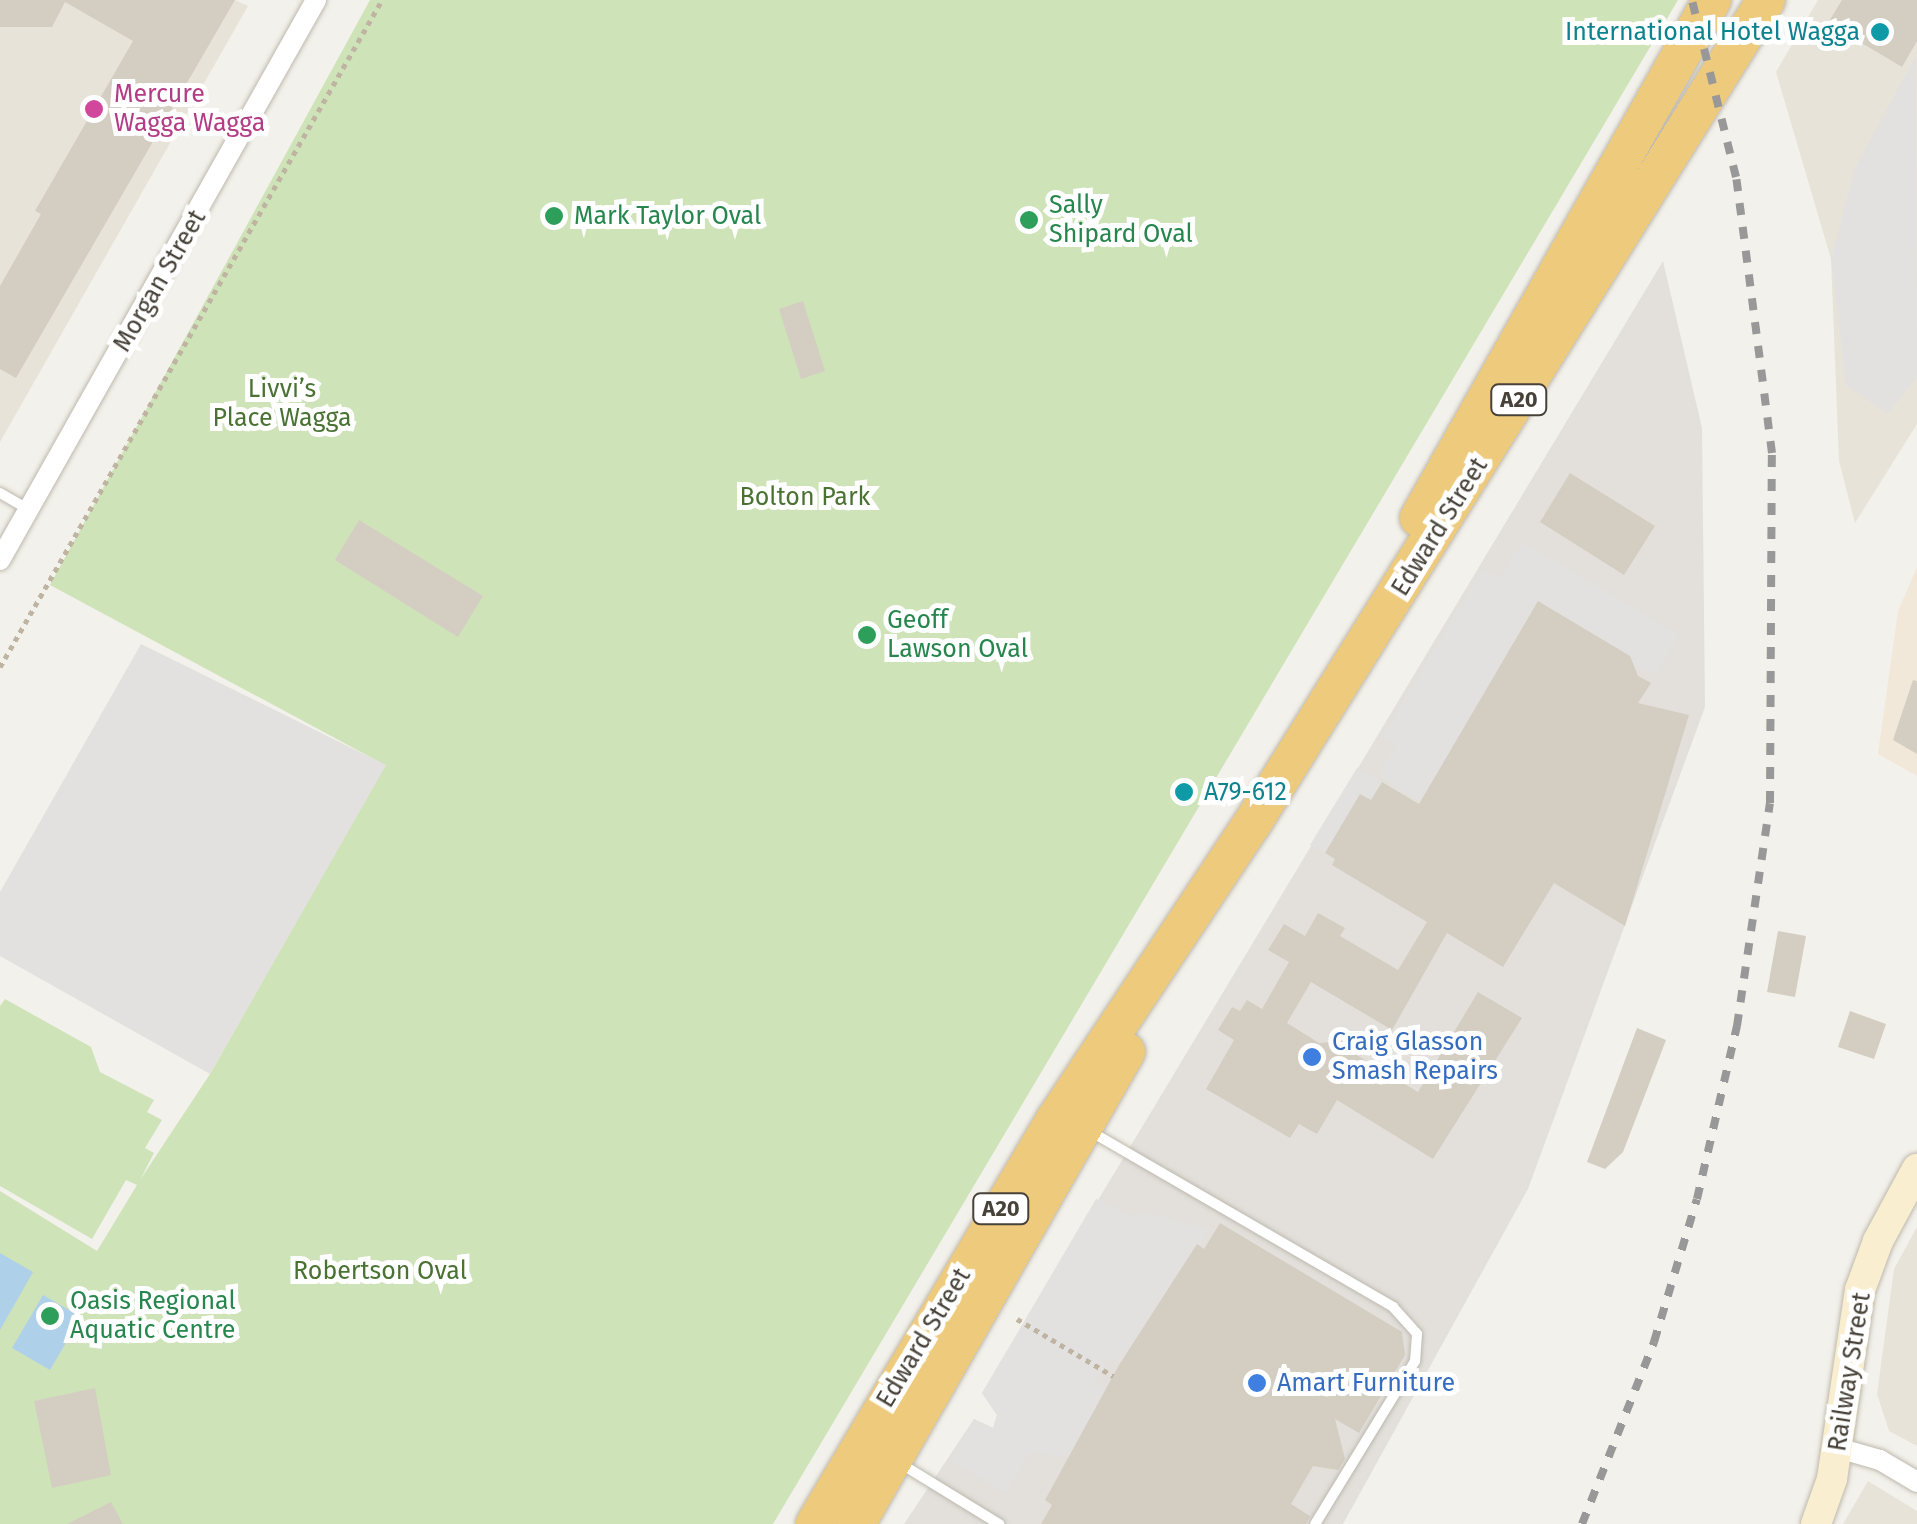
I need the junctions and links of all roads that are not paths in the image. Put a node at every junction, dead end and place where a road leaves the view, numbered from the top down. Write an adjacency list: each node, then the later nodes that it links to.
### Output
1 (316, 0): 5 (street, Morgan Street)
2 (1712, 0): 7 (highway, Edward Street / A20)
3 (1766, 0): 7 (highway, Edward Street / A20)
4 (0, 493): 5 (lane)
5 (29, 510): 6 (street, Morgan Street)
6 (0, 560)
7 (1269, 798): 8 (highway, Edward Street / A20)
8 (1202, 903): 9 (highway, Edward Street / A20); 12 (highway, Edward Street / A20)
9 (1086, 1128): 12 (highway, Edward Street / A20); 17 (lane)
10 (1917, 1169): 11 (street, Railway Street)
11 (1838, 1448): 13 (street); 18 (street, Railway Street)
12 (878, 1451): 14 (highway, Edward Street / A20); 15 (highway, Edward Street / A20); 16 (lane)
13 (1917, 1482)
14 (815, 1524)
15 (856, 1524)
16 (999, 1524)
17 (1316, 1524)
18 (1816, 1524)

